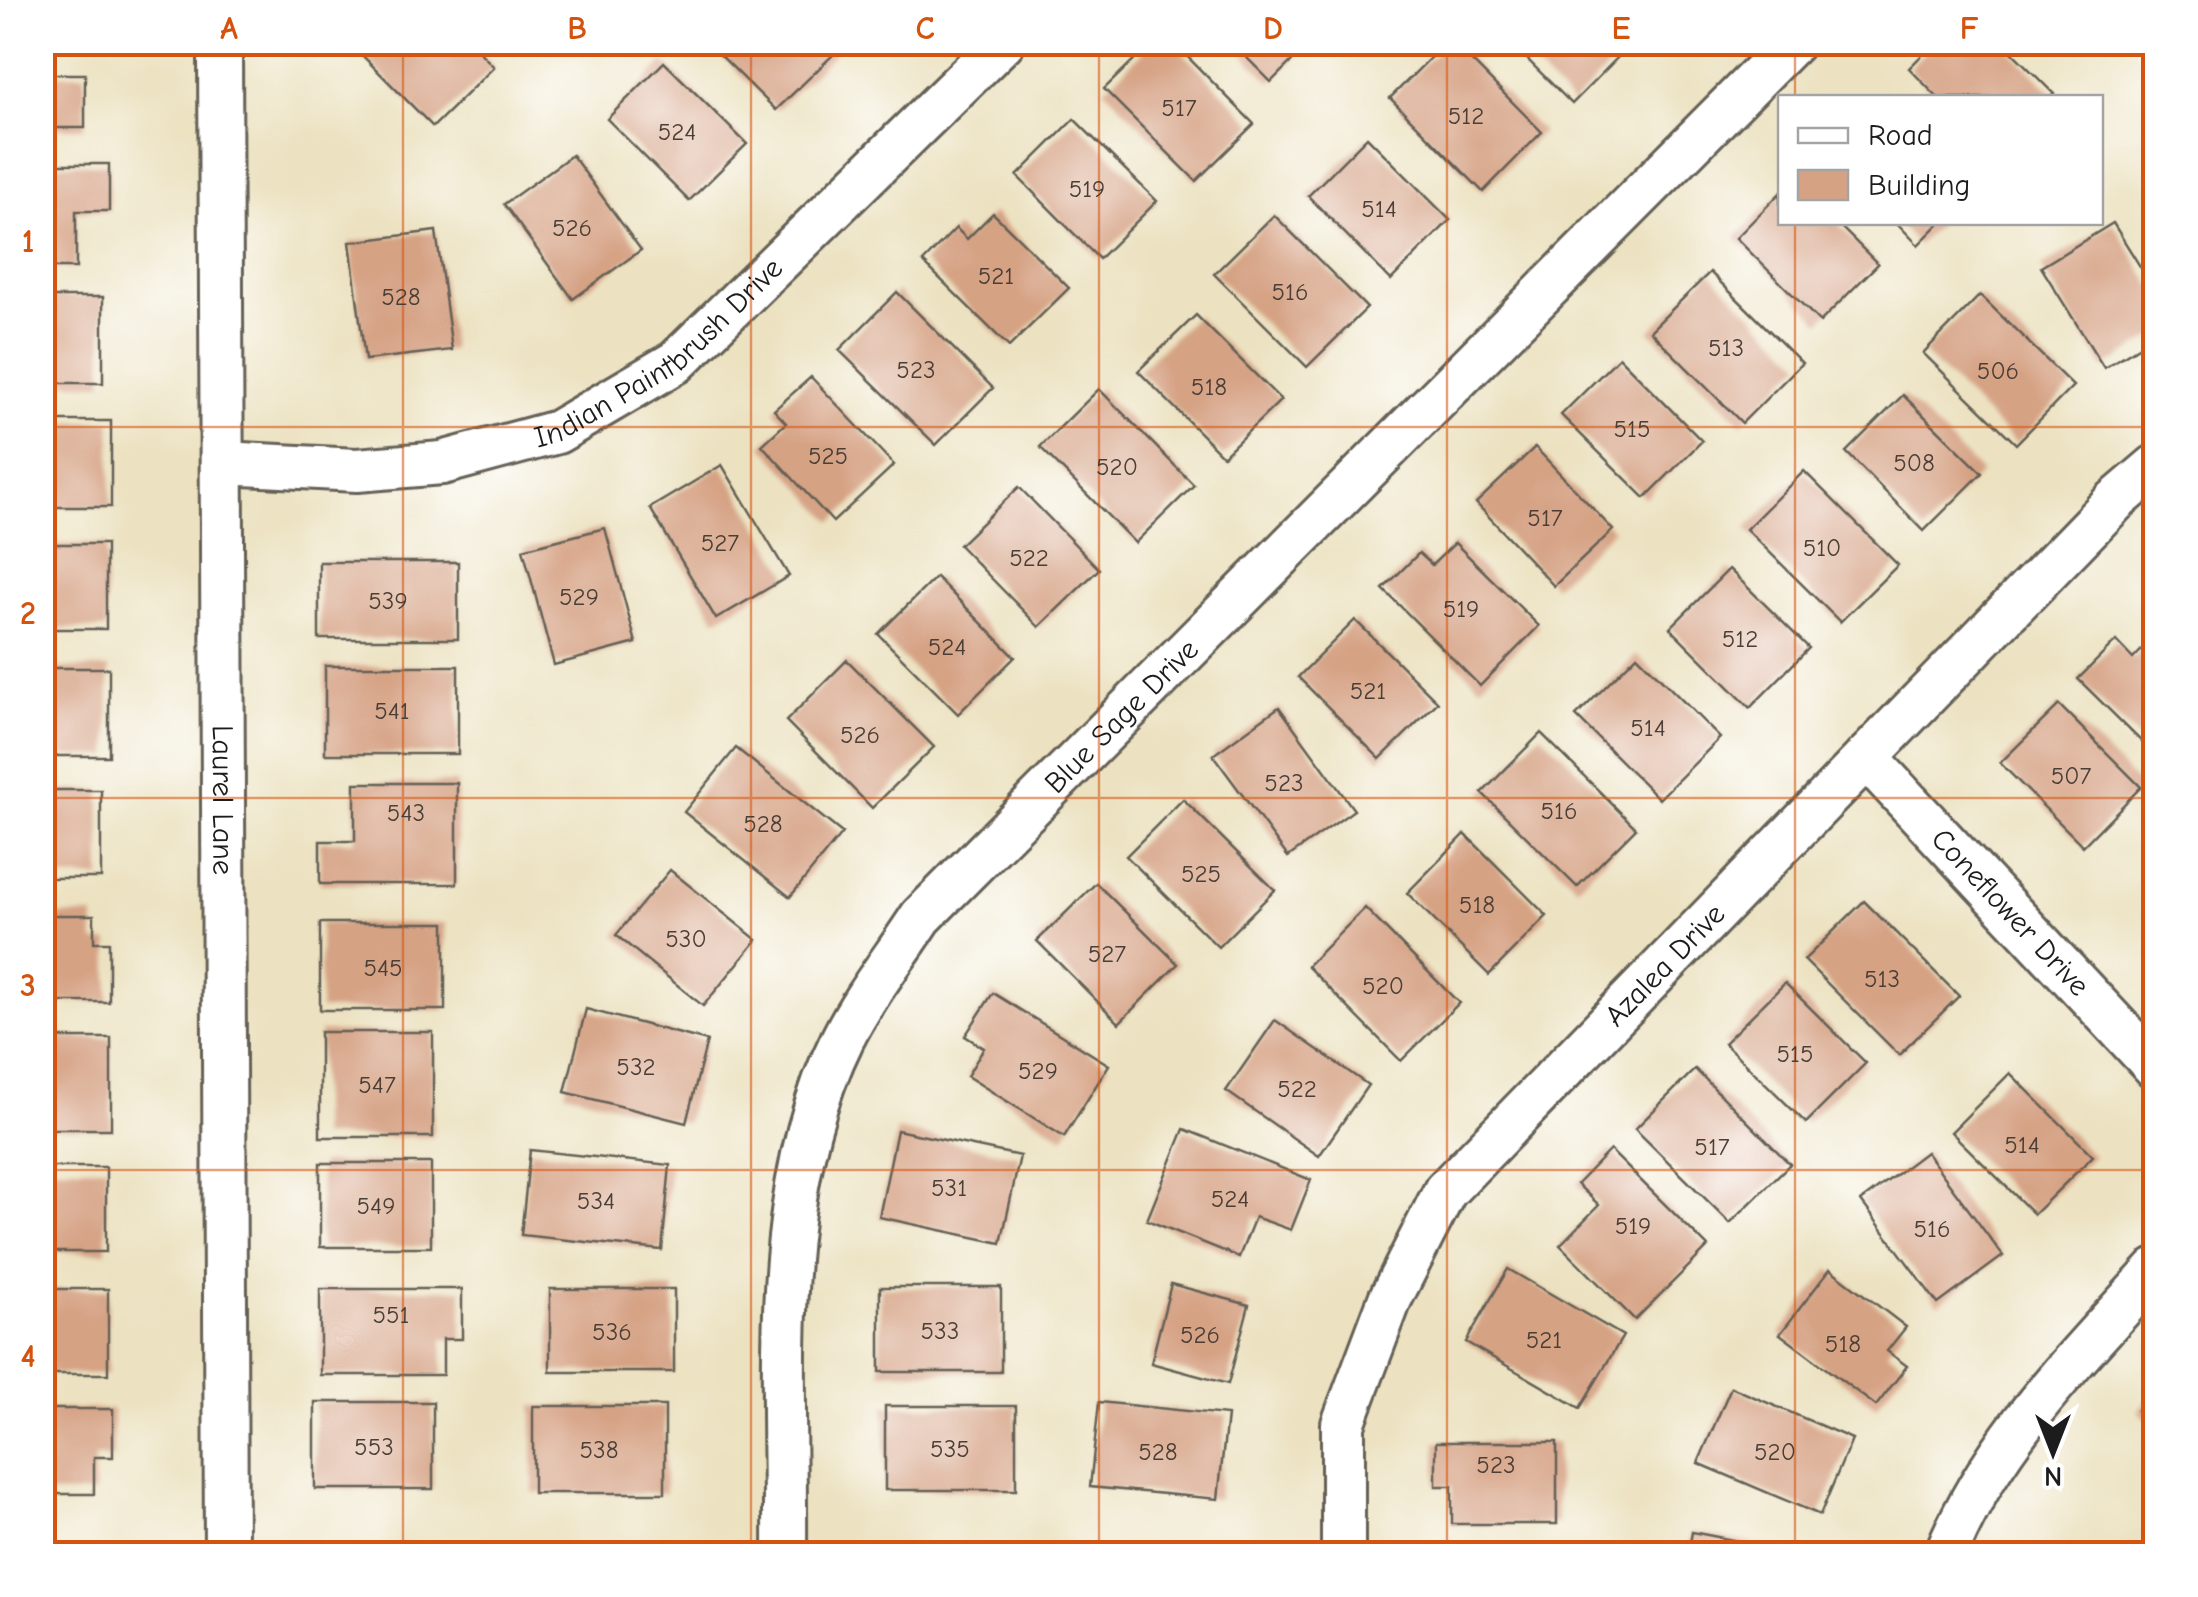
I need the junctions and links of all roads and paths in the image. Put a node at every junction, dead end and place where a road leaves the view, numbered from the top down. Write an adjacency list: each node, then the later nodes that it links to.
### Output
1 (220, 42): 4 (street, Laurel Lane)
2 (1003, 42): 4 (street, Indian Paintbrush Drive)
3 (1793, 42): 10 (street, Blue Sage Drive)
4 (222, 463): 9 (street, Laurel Lane)
5 (2156, 466): 6 (street, Azalea Drive)
6 (1866, 757): 7 (street, Coneflower Drive); 11 (street, Azalea Drive)
7 (2156, 1068)
8 (2156, 1270): 12 (street)
9 (226, 1554)
10 (785, 1554)
11 (1343, 1554)
12 (1946, 1554)

